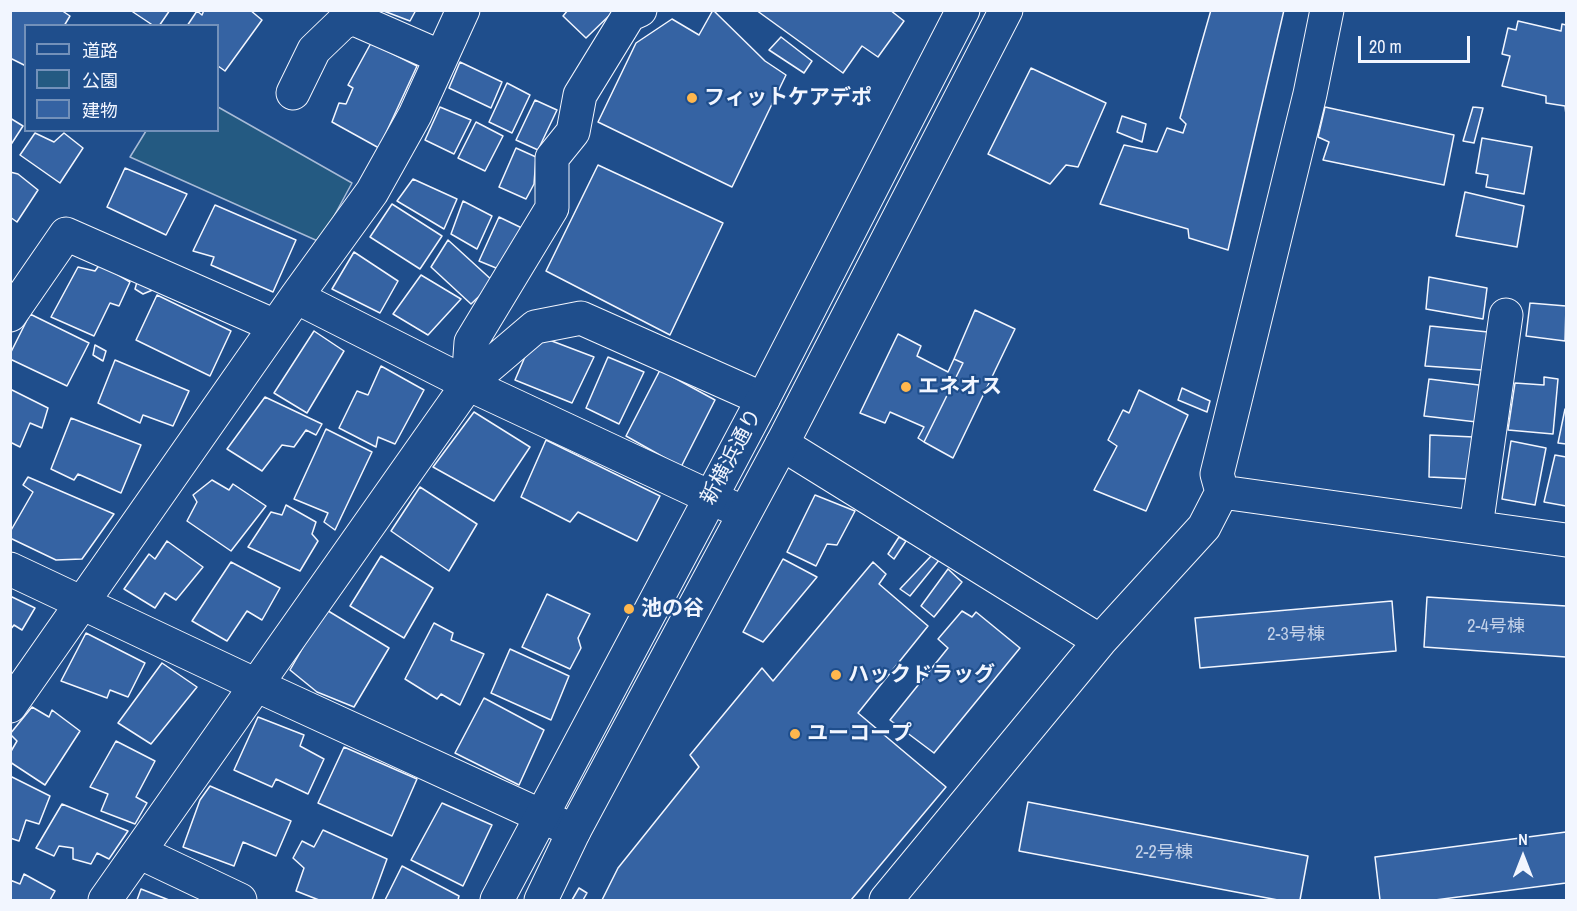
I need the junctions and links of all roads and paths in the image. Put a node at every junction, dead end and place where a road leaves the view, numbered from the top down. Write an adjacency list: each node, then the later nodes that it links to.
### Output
1 (463, 10): 7 (street)
2 (640, 10): 13 (street)
3 (963, 10): 14 (street, 新横浜通り)
4 (1006, 10): 15 (street, 新横浜通り)
5 (1327, 10): 16 (street)
6 (343, 16): 7 (street); 8 (street)
7 (441, 57): 9 (street)
8 (293, 93)
9 (296, 297): 12 (street); 13 (street)
10 (10, 315): 12 (street)
11 (1506, 315): 19 (street)
12 (275, 326): 22 (street)
13 (468, 384): 14 (street); 17 (street); 24 (street)
14 (763, 399): 17 (street, 新横浜通り)
15 (782, 444): 18 (street, 新横浜通り); 23 (street)
16 (1222, 492): 19 (street); 23 (street)
17 (710, 498): 18 (street); 26 (street, 新横浜通り)
18 (744, 513): 27 (street, 新横浜通り)
19 (1476, 527): 20 (street)
20 (1566, 540)
21 (10, 569): 22 (street)
22 (84, 603): 24 (street); 25 (street)
23 (1100, 641): 33 (street)
24 (256, 685): 26 (street); 28 (street)
25 (10, 706)
26 (542, 815): 27 (street); 31 (street, 新横浜通り)
27 (574, 831): 32 (street, 新横浜通り)
28 (139, 852): 29 (street); 30 (street)
29 (105, 900)
30 (240, 900)
31 (497, 900)
32 (541, 900)
33 (886, 900)

